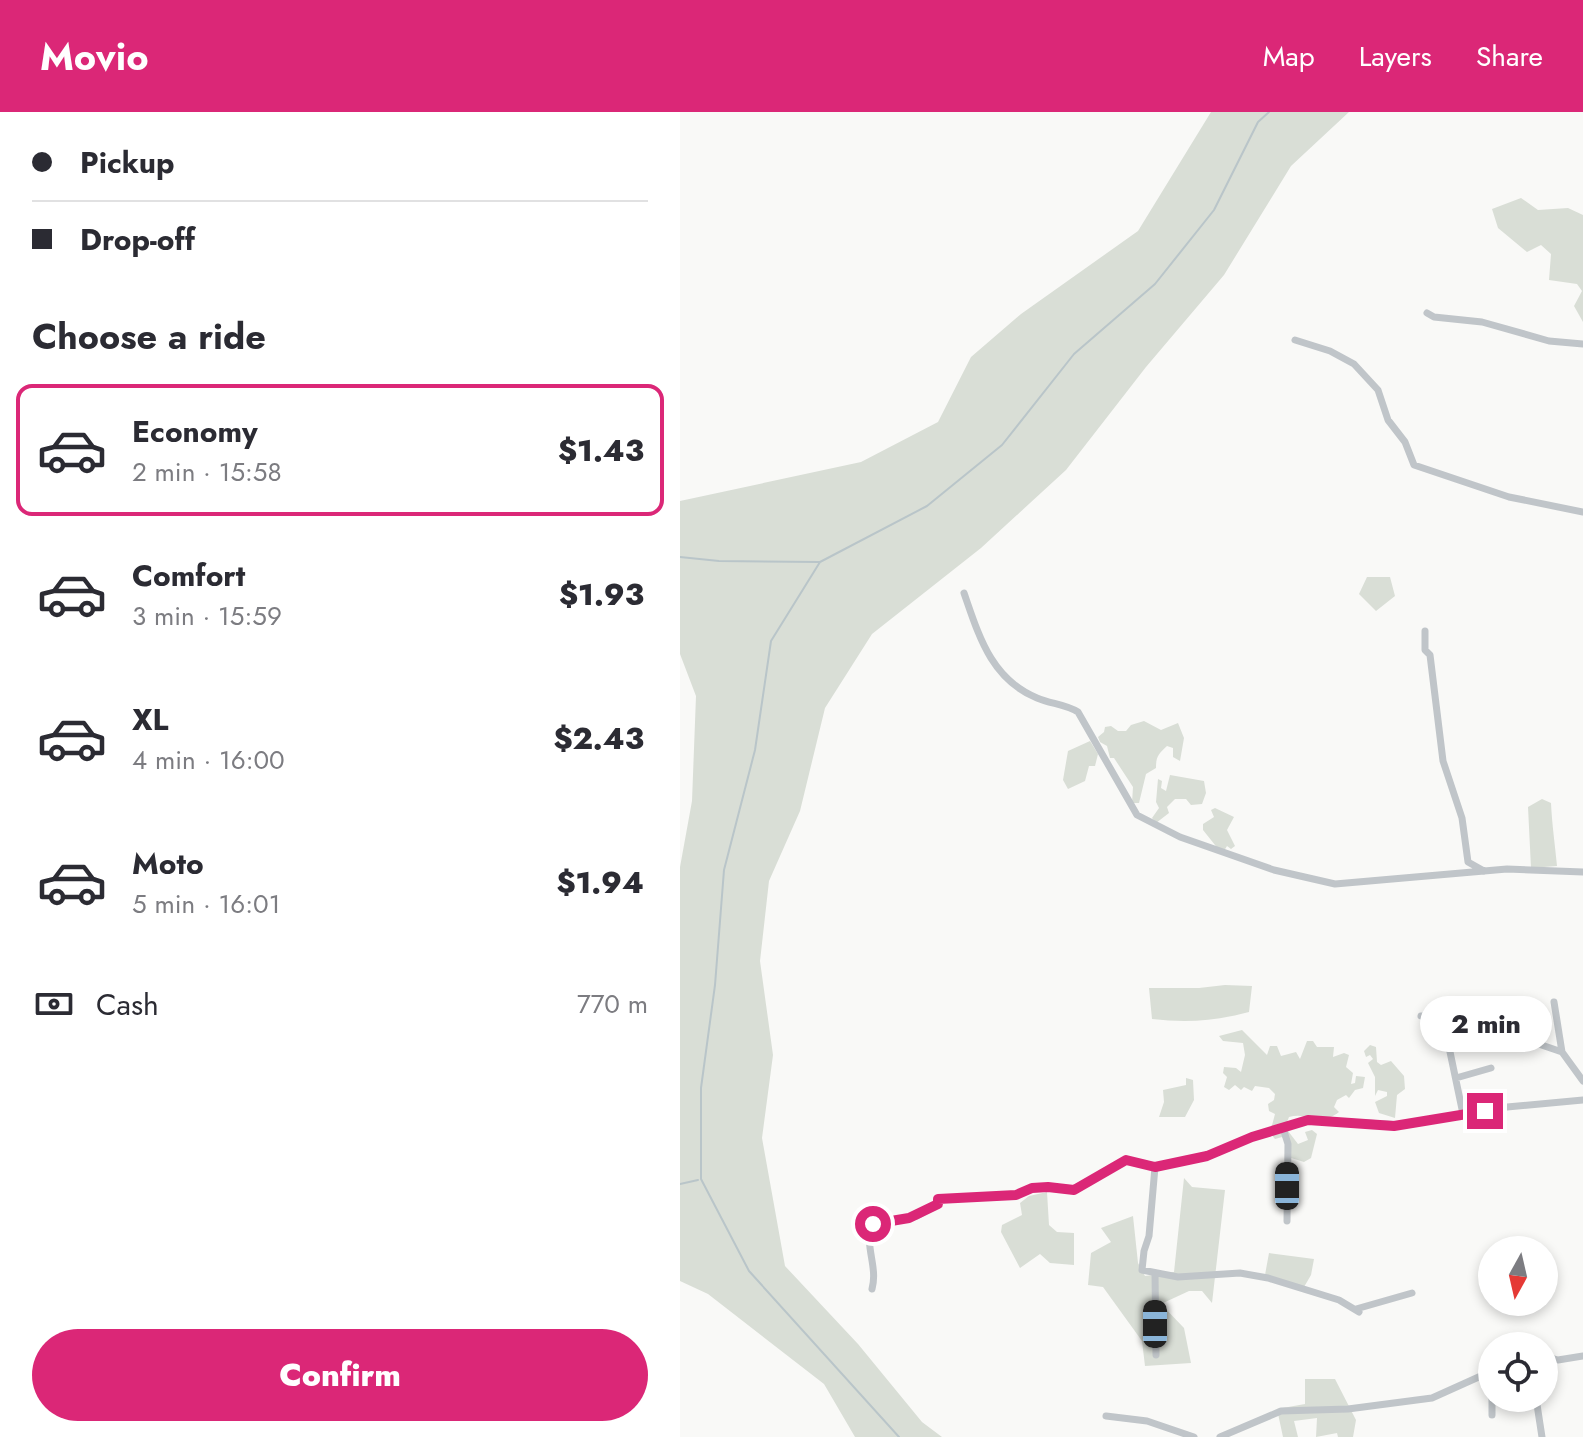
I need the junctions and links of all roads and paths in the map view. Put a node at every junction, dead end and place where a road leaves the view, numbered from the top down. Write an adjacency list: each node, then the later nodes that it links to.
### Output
1 (1427, 313): 3 (street)
2 (1295, 340): 4 (street)
3 (1583, 344)
4 (1583, 512)
5 (964, 593): 7 (street)
6 (1425, 631): 7 (street)
7 (1484, 871): 8 (street)
8 (1583, 872)
9 (1554, 1002): 12 (street)
10 (1421, 1016): 14 (street)
11 (1527, 1040): 12 (street)
12 (1562, 1052): 15 (street)
13 (1491, 1068): 14 (street)
14 (1456, 1078): 17 (street)
15 (1583, 1081)
16 (1583, 1100): 17 (street)
17 (1463, 1114): 18 (street)
18 (1283, 1128): 19 (street); 20 (street)
19 (1155, 1167): 21 (street); 22 (street)
20 (1287, 1221)
21 (1155, 1273): 23 (street); 24 (street)
22 (872, 1289)
23 (1412, 1293)
24 (1156, 1355)
25 (1583, 1356): 26 (street)
26 (1558, 1360)
27 (1478, 1378): 31 (street)
28 (1538, 1412): 32 (street)
29 (1106, 1416): 30 (street)
30 (1194, 1437)
31 (1220, 1437)
32 (1542, 1437)

